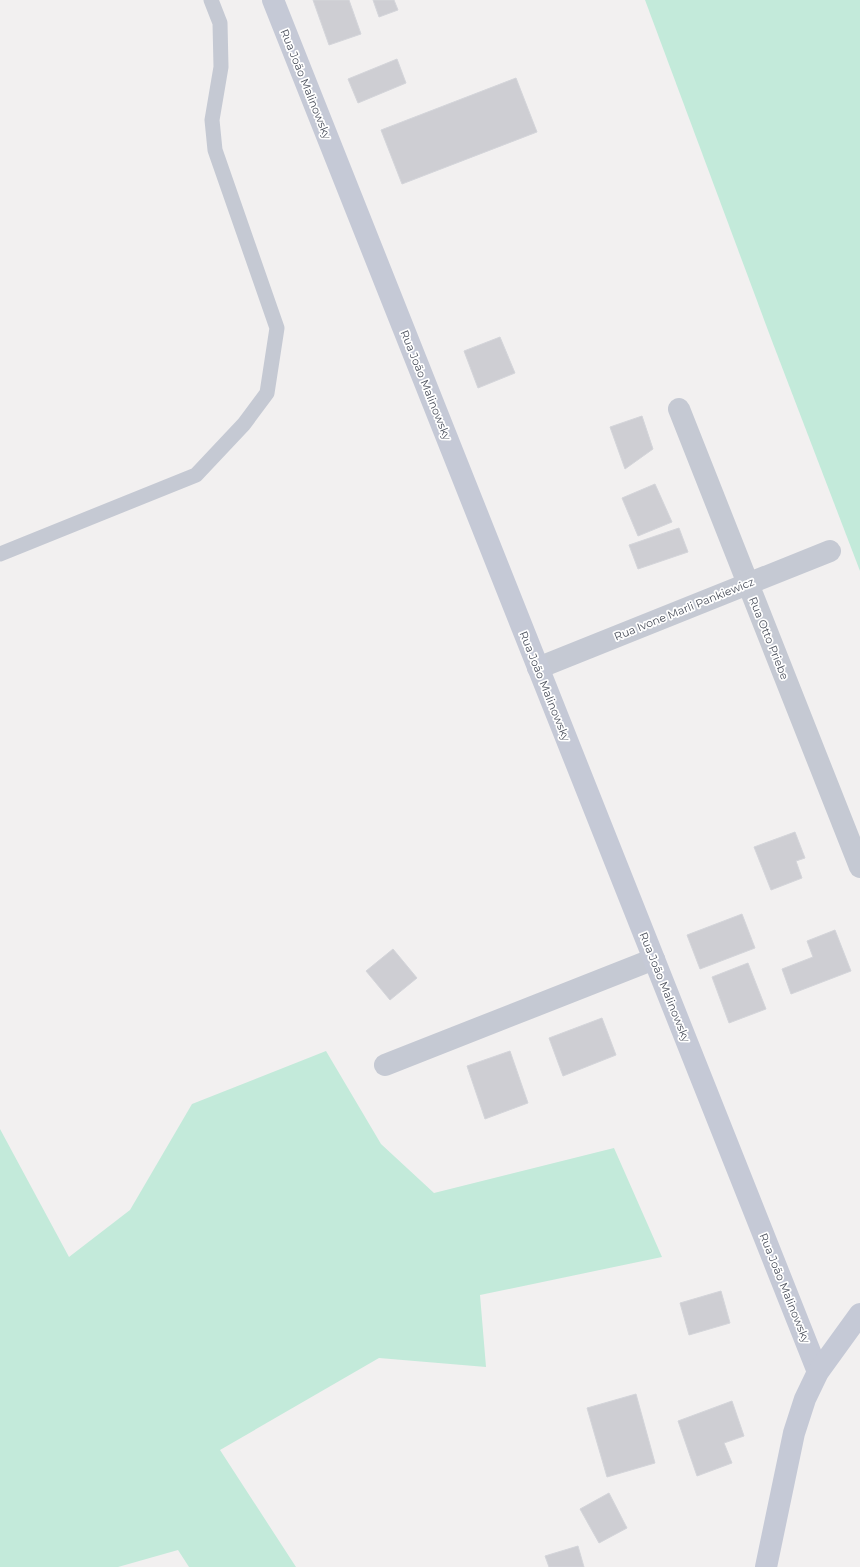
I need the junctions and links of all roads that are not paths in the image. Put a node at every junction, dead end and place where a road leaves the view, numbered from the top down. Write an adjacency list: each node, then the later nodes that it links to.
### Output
1 (211, 0): 5 (lane)
2 (273, 0): 7 (street, Rua João Malinowsky)
3 (679, 409): 6 (street, Rua Otto Priebe)
4 (830, 551): 6 (street, Rua Ivone Marli Pankiewicz)
5 (0, 554)
6 (748, 584): 7 (street, Rua Ivone Marli Pankiewicz); 8 (street, Rua Otto Priebe)
7 (538, 668): 9 (street, Rua João Malinowsky)
8 (860, 867)
9 (654, 959): 10 (street); 12 (street, Rua João Malinowsky)
10 (385, 1065)
11 (860, 1314): 12 (street)
12 (818, 1372): 13 (street)
13 (766, 1567)

